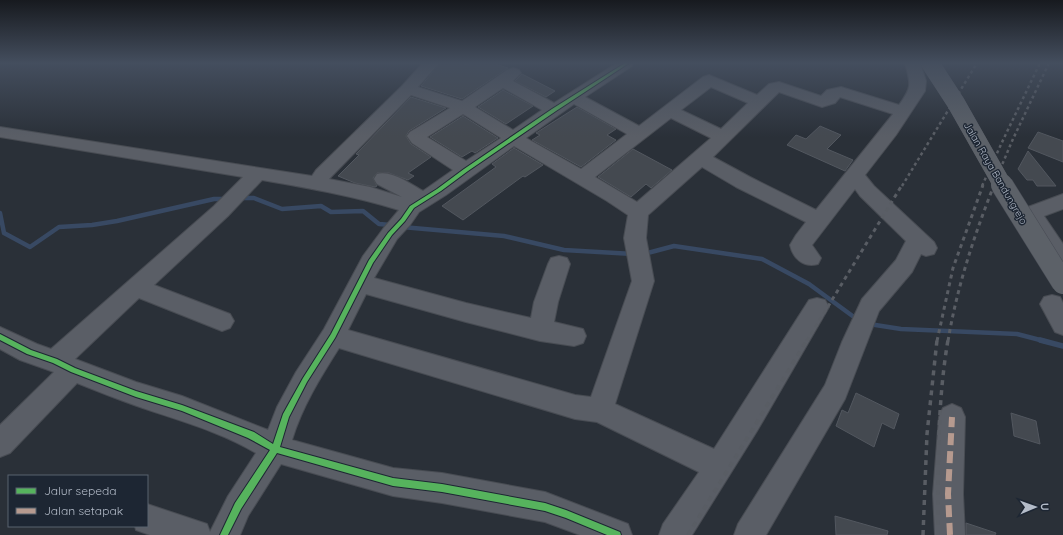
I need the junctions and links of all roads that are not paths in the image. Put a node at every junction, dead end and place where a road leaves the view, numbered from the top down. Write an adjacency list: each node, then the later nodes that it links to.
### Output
1 (493, 88): 13 (street)
2 (523, 88): 14 (street)
3 (587, 88): 11 (street)
4 (699, 88): 15 (street)
5 (727, 88): 12 (street)
6 (774, 88): 12 (street)
7 (780, 88): 16 (street)
8 (917, 88): 16 (street)
9 (946, 88): 36 (main road, Jalan Raya Bandungrejo, bridge)
10 (408, 89): 13 (street); 27 (street)
11 (573, 97): 14 (street); 18 (street)
12 (760, 102): 19 (street)
13 (462, 106): 20 (street); 22 (street)
14 (554, 110): 20 (street)
15 (670, 111): 18 (street); 19 (street)
16 (902, 112): 24 (street)
17 (0, 132): 23 (street)
18 (640, 134): 25 (street)
19 (722, 137): 21 (street)
20 (513, 138): 22 (street); 25 (street)
21 (701, 158): 29 (street); 31 (street)
22 (466, 170): 30 (street)
23 (258, 173): 27 (street); 37 (street)
24 (855, 175): 31 (street); 57 (street)
25 (582, 177): 29 (street)
26 (384, 179): 30 (street)
27 (317, 183): 30 (street)
28 (1063, 201): 33 (street)
29 (638, 212): 47 (street)
30 (407, 215): 35 (street)
31 (819, 220): 32 (street)
32 (810, 258)
33 (1063, 260)
34 (559, 264): 42 (street)
35 (360, 283): 42 (street); 43 (street)
36 (1063, 283)
37 (137, 288): 40 (street); 46 (street)
38 (817, 307): 51 (street)
39 (1063, 309): 41 (street)
40 (222, 321)
41 (1063, 325)
42 (540, 331): 44 (street)
43 (333, 336): 47 (street); 50 (street)
44 (574, 336)
45 (0, 337): 46 (street)
46 (64, 365): 49 (street); 50 (street)
47 (600, 410): 51 (street)
48 (952, 417): 58 (street)
49 (0, 444)
50 (274, 450): 54 (street); 55 (street)
51 (718, 466): 56 (street)
52 (148, 519): 53 (street)
53 (196, 535)
54 (224, 535)
55 (617, 535)
56 (674, 535)
57 (749, 535)
58 (950, 535)

